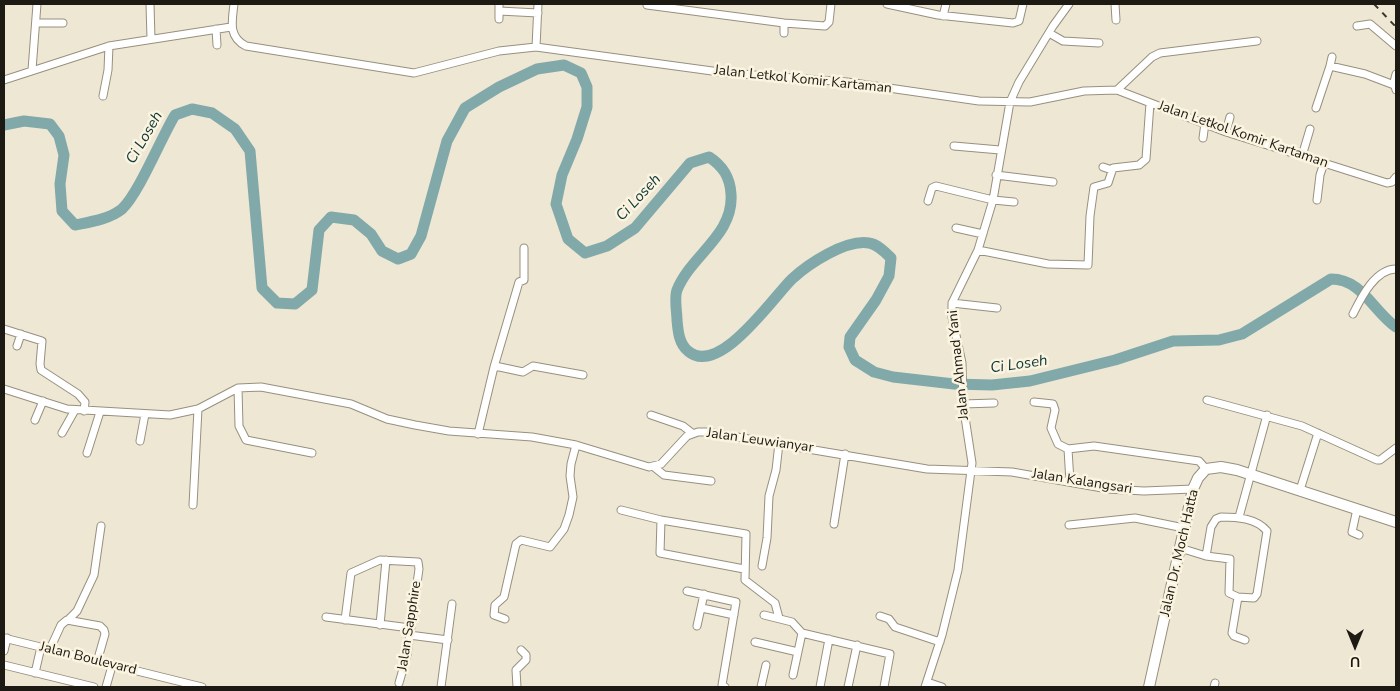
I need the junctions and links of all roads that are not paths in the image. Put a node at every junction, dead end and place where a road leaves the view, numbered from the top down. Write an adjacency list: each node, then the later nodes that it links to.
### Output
1 (37, 4): 16 (street)
2 (150, 4): 24 (street)
3 (234, 4): 20 (street)
4 (538, 4): 13 (street)
5 (831, 4): 18 (street)
6 (887, 4): 14 (street)
7 (946, 4): 14 (street)
8 (1023, 4): 14 (street)
9 (1069, 4): 23 (street, Jalan Ahmad Yani)
10 (1115, 4): 15 (street)
11 (647, 5): 18 (street)
12 (499, 11): 13 (street)
13 (538, 13): 30 (street)
14 (943, 16)
15 (1116, 20)
16 (36, 23): 17 (street); 33 (street)
17 (63, 23)
18 (784, 23): 22 (street)
19 (1357, 26): 29 (street)
20 (231, 27): 21 (street); 30 (street, Jalan Letkol Komir Kartaman)
21 (216, 29): 24 (street); 27 (street)
22 (784, 33)
23 (1049, 33): 26 (street); 39 (street, Jalan Ahmad Yani)
24 (151, 39): 28 (street)
25 (1257, 41): 37 (street)
26 (1099, 43)
27 (217, 45)
28 (109, 46): 33 (street); 38 (street)
29 (1396, 46)
30 (536, 47): 39 (street, Jalan Letkol Komir Kartaman)
31 (1332, 57): 32 (street)
32 (1330, 66): 36 (street); 41 (street)
33 (32, 70): 35 (street)
34 (1396, 74): 36 (street)
35 (4, 80)
36 (1395, 87)
37 (1117, 90): 39 (street, Jalan Letkol Komir Kartaman); 40 (street, Jalan Letkol Komir Kartaman)
38 (103, 96)
39 (1010, 102): 48 (street, Jalan Ahmad Yani)
40 (1150, 103): 43 (street, Jalan Letkol Komir Kartaman); 52 (street)
41 (1316, 108)
42 (1230, 117): 45 (street)
43 (1205, 123): 45 (street, Jalan Letkol Komir Kartaman); 46 (street)
44 (1310, 129): 49 (street)
45 (1226, 132): 49 (street, Jalan Letkol Komir Kartaman)
46 (1203, 138)
47 (954, 146): 48 (street)
48 (1000, 150): 53 (street, Jalan Ahmad Yani)
49 (1302, 156): 50 (street, Jalan Letkol Komir Kartaman)
50 (1324, 163): 54 (street, Jalan Letkol Komir Kartaman); 58 (street)
51 (1103, 167): 52 (street)
52 (1112, 170): 63 (street)
53 (996, 174): 55 (street); 57 (street, Jalan Ahmad Yani)
54 (1396, 177)
55 (1053, 182)
56 (928, 200): 57 (street)
57 (992, 200): 59 (street); 61 (street, Jalan Ahmad Yani)
58 (1317, 200)
59 (1014, 202)
60 (956, 228): 61 (street)
61 (982, 234): 63 (street, Jalan Ahmad Yani)
62 (524, 248): 71 (street)
63 (978, 250): 65 (street, Jalan Ahmad Yani)
64 (1396, 269): 67 (street)
65 (952, 303): 66 (street); 79 (street, Jalan Ahmad Yani)
66 (997, 308)
67 (1353, 314)
68 (4, 328): 69 (street)
69 (21, 334): 70 (street); 82 (street)
70 (17, 346)
71 (494, 366): 72 (street); 91 (street)
72 (583, 375)
73 (238, 388): 80 (street); 91 (street); 98 (street)
74 (4, 389): 76 (street)
75 (1207, 400): 86 (street)
76 (43, 401): 81 (street); 87 (street)
77 (1034, 402): 96 (street)
78 (994, 403): 79 (street)
79 (963, 404): 102 (street, Jalan Ahmad Yani)
80 (198, 409): 84 (street); 108 (street)
81 (75, 410): 82 (street); 88 (street)
82 (84, 411): 83 (street)
83 (100, 412): 84 (street); 97 (street)
84 (145, 414): 92 (street)
85 (651, 414): 89 (street)
86 (1267, 415): 90 (street); 103 (street)
87 (35, 420)
88 (62, 433)
89 (692, 433): 93 (street, Jalan Leuwianyar); 100 (street, Jalan Leuwianyar)
90 (1318, 433): 95 (street); 107 (street)
91 (478, 434): 94 (street)
92 (140, 441)
93 (779, 443): 99 (street, Jalan Leuwianyar); 122 (street)
94 (576, 445): 100 (street); 134 (street)
95 (1396, 448)
96 (1068, 449): 101 (street); 105 (street)
97 (87, 453)
98 (312, 453)
99 (845, 454): 102 (street, Jalan Leuwianyar); 114 (street)
100 (654, 467): 104 (street)
101 (1206, 469): 103 (highway); 106 (highway, Jalan Dr. Moch Hatta)
102 (971, 472): 105 (street, Jalan Kalangsari); 146 (street, Jalan Ahmad Yani)
103 (1252, 475): 107 (highway); 111 (street)
104 (711, 481)
105 (1070, 482): 106 (street, Jalan Kalangsari)
106 (1193, 489): 117 (highway, Jalan Dr. Moch Hatta)
107 (1300, 490): 109 (highway)
108 (193, 505)
109 (1357, 509): 113 (highway); 118 (street)
110 (621, 510): 112 (street)
111 (1240, 517): 120 (street); 126 (street)
112 (661, 520): 123 (street); 123 (street)
113 (1396, 522)
114 (834, 524)
115 (1069, 525): 117 (street)
116 (101, 526): 135 (street)
117 (1184, 528): 119 (highway, Jalan Dr. Moch Hatta)
118 (1359, 535)
119 (1180, 548): 120 (street); 172 (highway, Jalan Dr. Moch Hatta)
120 (1206, 556): 126 (street)
121 (386, 560): 136 (street); 137 (street); 139 (street, Jalan Sapphire)
122 (762, 566)
123 (744, 569): 133 (street)
124 (687, 591): 125 (street)
125 (704, 594): 128 (street); 129 (street)
126 (1238, 597): 144 (street)
127 (452, 604): 143 (street)
128 (702, 608): 129 (street); 138 (street)
129 (734, 615): 166 (street)
130 (764, 615): 133 (street)
131 (880, 616): 146 (street)
132 (326, 617): 136 (street)
133 (778, 618): 140 (street)
134 (505, 619)
135 (69, 620): 149 (street); 153 (street)
136 (345, 620): 137 (street)
137 (380, 625): 139 (street)
138 (697, 626)
139 (409, 632): 143 (street); 159 (street, Jalan Sapphire)
140 (802, 633): 142 (street); 152 (street)
141 (5, 638): 148 (street, Jalan Boulevard); 151 (street)
142 (829, 639): 147 (street); 168 (street)
143 (448, 640): 164 (street)
144 (1245, 640)
145 (755, 642): 152 (street)
146 (940, 642): 160 (street, Jalan Ahmad Yani)
147 (857, 645): 169 (street); 170 (street)
148 (41, 647): 149 (street, Jalan Boulevard); 157 (street)
149 (50, 649): 153 (street, Jalan Boulevard)
150 (521, 650): 165 (street)
151 (4, 651)
152 (798, 652): 158 (street)
153 (97, 662): 156 (street, Jalan Boulevard)
154 (4, 665): 157 (street)
155 (766, 665): 167 (street)
156 (112, 666): 162 (street); 163 (street, Jalan Boulevard)
157 (35, 673): 161 (street)
158 (793, 675)
159 (399, 683)
160 (926, 685): 171 (street)
161 (94, 687)
162 (106, 687)
163 (202, 687)
164 (441, 687)
165 (517, 687)
166 (725, 687)
167 (762, 687)
168 (820, 687)
169 (848, 687)
170 (884, 687)
171 (942, 687)
172 (1150, 687)

